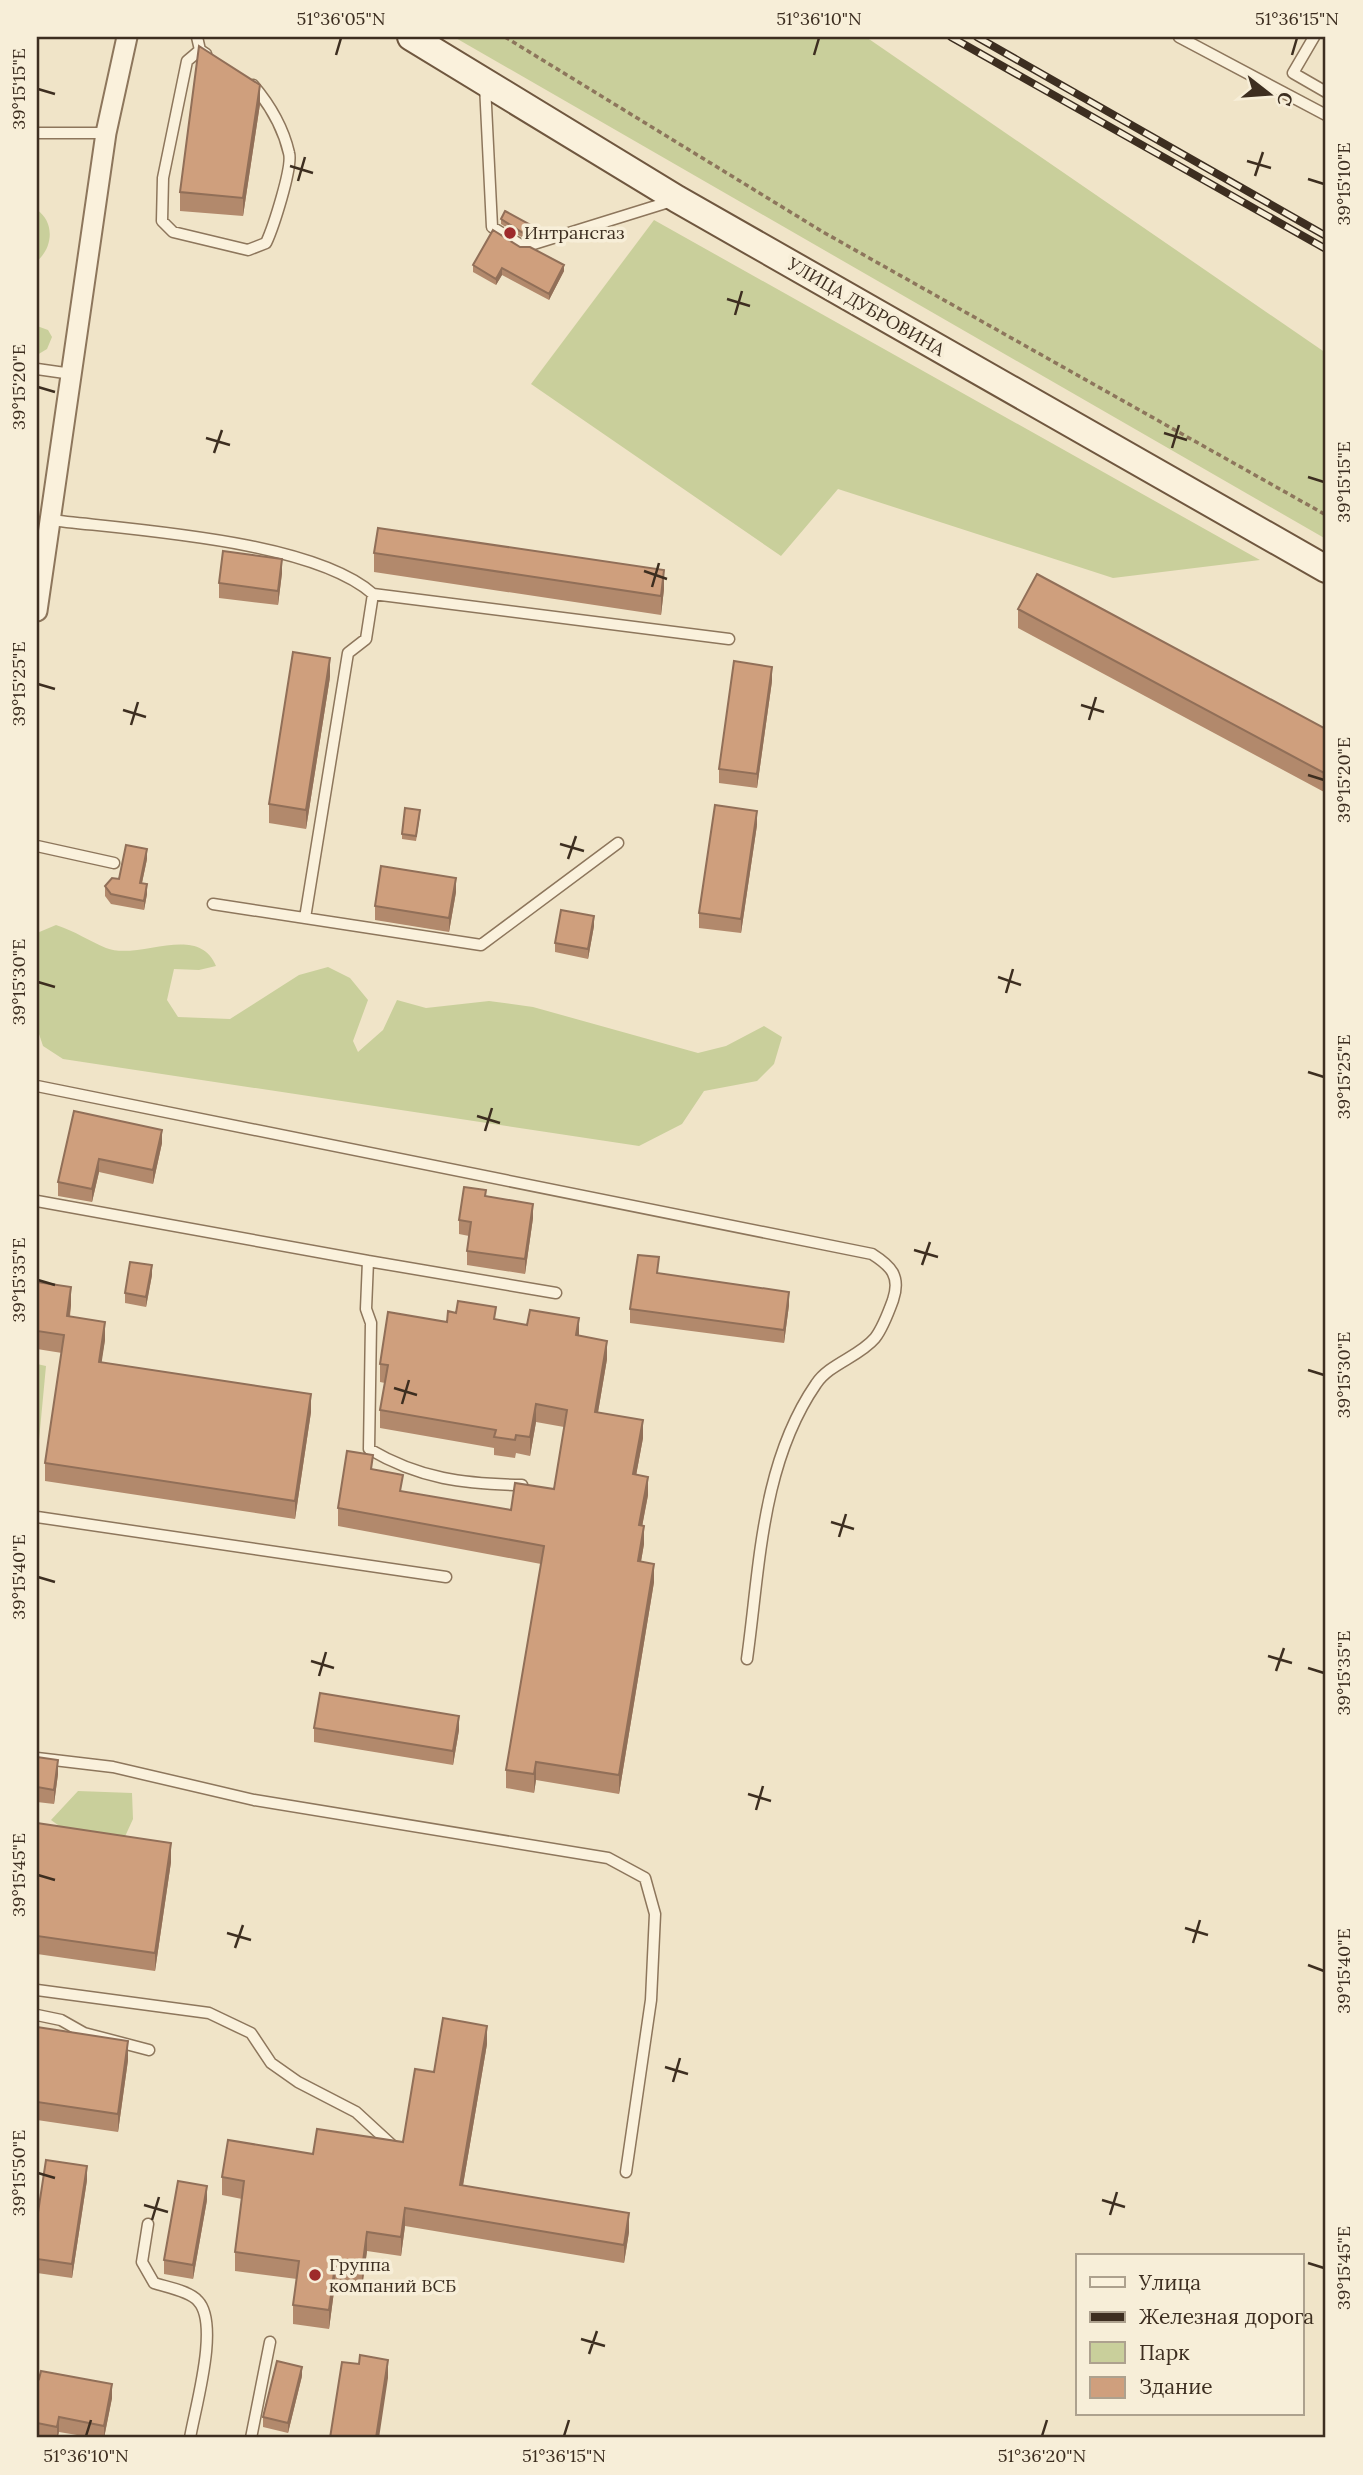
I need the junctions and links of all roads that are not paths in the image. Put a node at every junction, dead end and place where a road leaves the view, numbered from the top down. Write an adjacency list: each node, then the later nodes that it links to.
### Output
1 (127, 37): 13 (street)
2 (197, 37): 6 (lane)
3 (411, 37): 9 (main road, УЛИЦА ДУБРОВИНА)
4 (1179, 37): 11 (lane)
5 (1314, 37): 10 (lane)
6 (200, 50): 7 (lane); 8 (lane)
7 (212, 57)
8 (248, 78)
9 (485, 84): 14 (main road, УЛИЦА ДУБРОВИНА); 14 (lane)
10 (1326, 92)
11 (1326, 116)
12 (37, 133): 13 (lane)
13 (106, 133): 16 (street)
14 (677, 199): 18 (main road, УЛИЦА ДУБРОВИНА)
15 (37, 369): 16 (lane)
16 (72, 374): 17 (street)
17 (50, 520): 19 (lane); 20 (street)
18 (1326, 569)
19 (373, 594): 21 (lane); 26 (lane)
20 (37, 611)
21 (729, 639)
22 (618, 843): 26 (lane)
23 (37, 846): 24 (lane)
24 (114, 863)
25 (213, 905): 26 (lane)
26 (305, 918)
27 (37, 1086): 34 (lane)
28 (37, 1201): 29 (lane)
29 (368, 1261): 30 (lane); 31 (lane)
30 (556, 1293)
31 (522, 1485)
32 (37, 1517): 33 (lane)
33 (446, 1577)
34 (747, 1659)
35 (37, 1758): 40 (lane)
36 (37, 1990): 39 (lane)
37 (37, 2015): 38 (lane)
38 (149, 2050)
39 (393, 2146)
40 (626, 2172)
41 (148, 2224): 43 (lane)
42 (270, 2342): 44 (lane)
43 (190, 2438)
44 (251, 2438)

